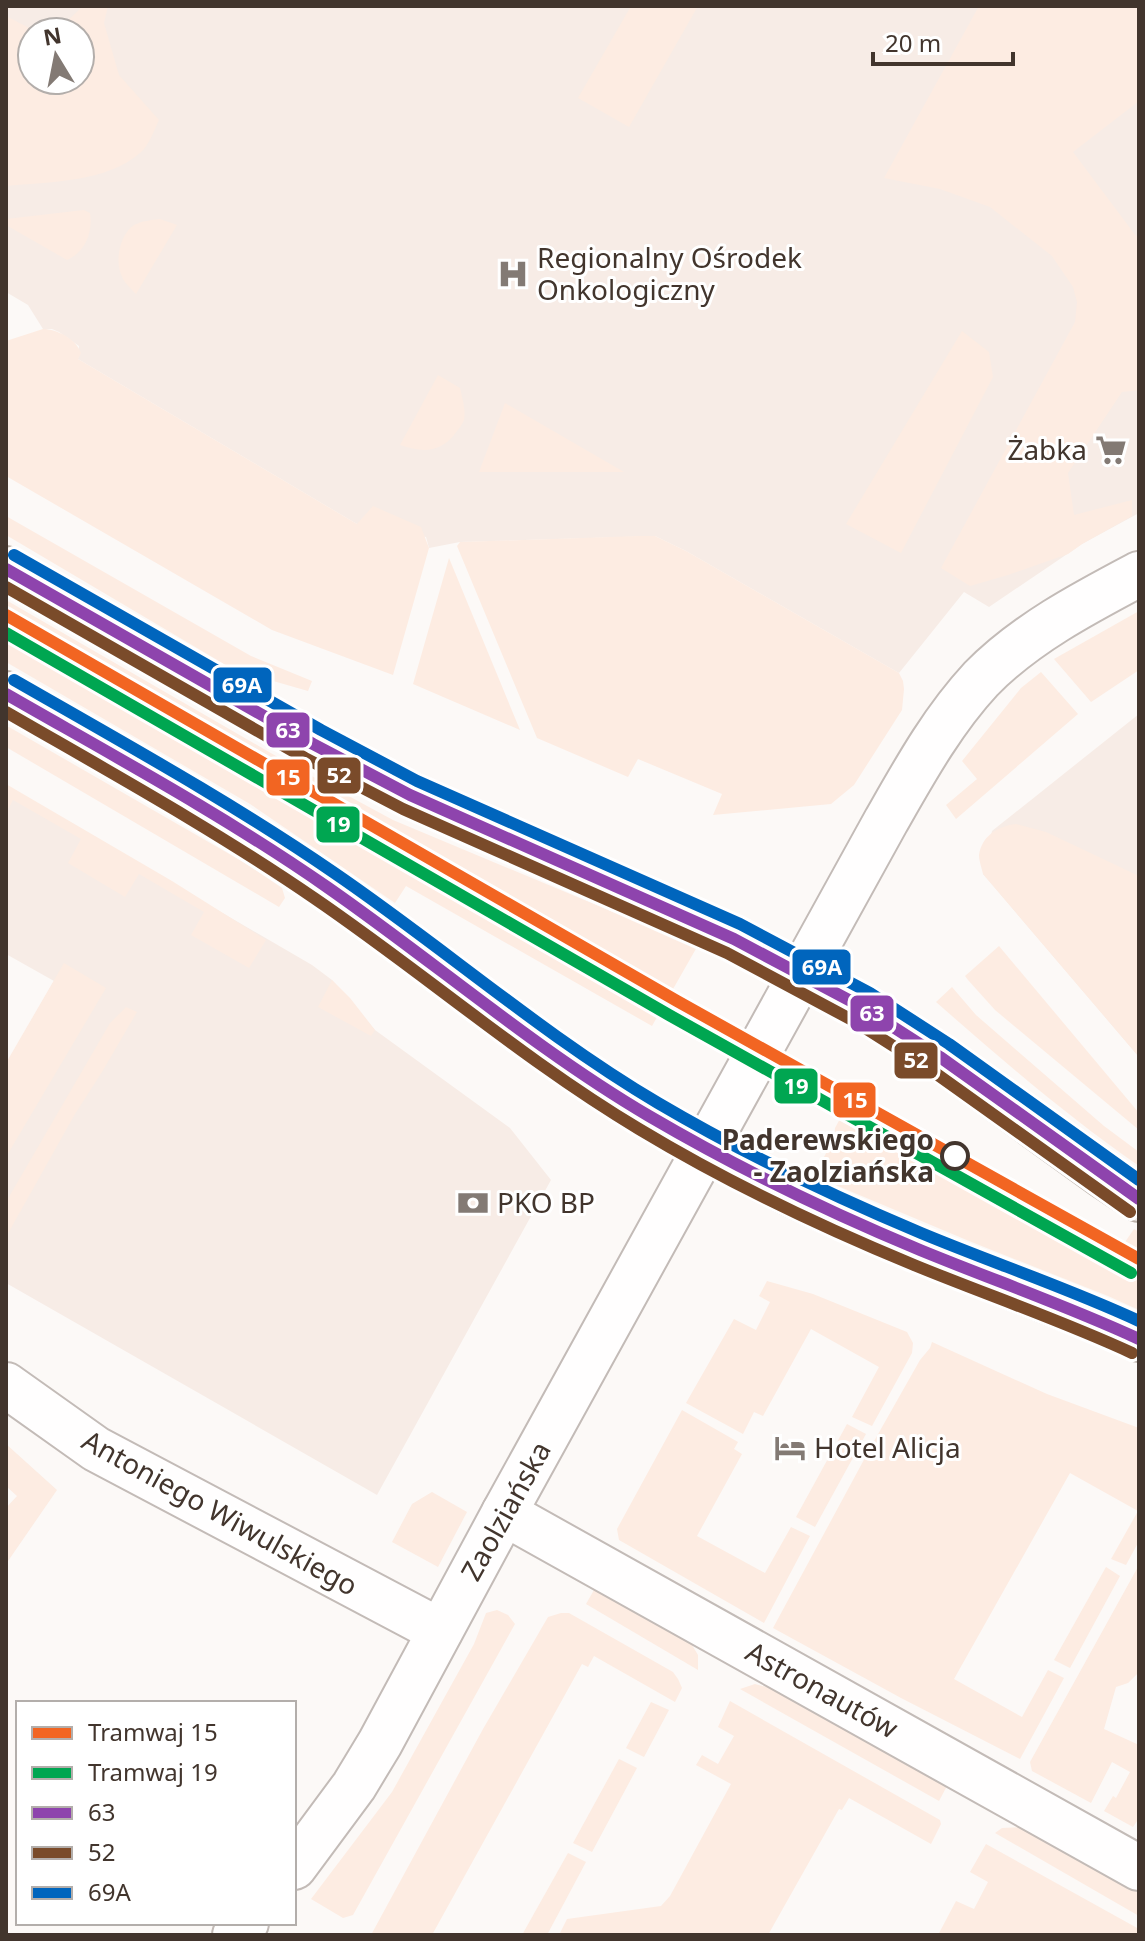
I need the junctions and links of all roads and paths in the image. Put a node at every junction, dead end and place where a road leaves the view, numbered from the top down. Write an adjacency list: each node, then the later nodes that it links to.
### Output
1 (6, 569): 4 (main road)
2 (1139, 574): 4 (street, Zaolziańska)
3 (6, 694): 5 (main road)
4 (802, 974): 5 (street, Zaolziańska); 6 (main road)
5 (707, 1148): 7 (main road); 9 (street, Zaolziańska)
6 (1139, 1199)
7 (1139, 1339)
8 (6, 1385): 10 (street, Antoniego Wiwulskiego)
9 (504, 1513): 10 (street, Zaolziańska); 12 (street, Astronautów)
10 (440, 1631): 11 (street, Zaolziańska)
11 (296, 1864)
12 (1139, 1868)

